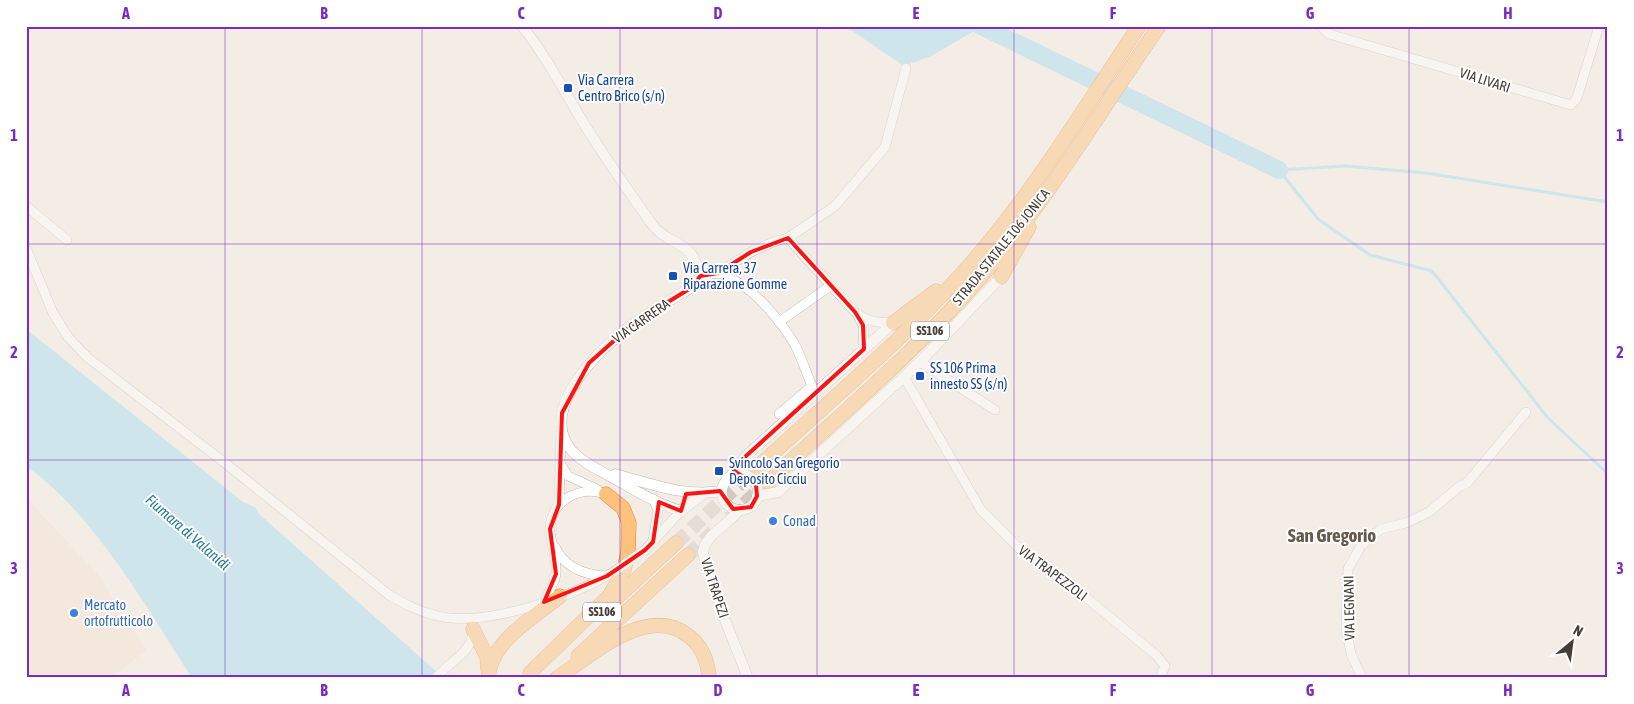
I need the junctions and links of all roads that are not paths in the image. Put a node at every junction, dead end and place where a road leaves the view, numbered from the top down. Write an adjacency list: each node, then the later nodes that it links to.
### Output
1 (522, 26): 14 (street)
2 (1140, 26): 12 (highway, STRADA STATALE 106 JONICA / SS106)
3 (1159, 26): 7 (highway, STRADA STATALE 106 JONICA / SS106)
4 (1321, 26): 5 (street, VIA LIVARI)
5 (1599, 26)
6 (906, 68): 9 (street)
7 (1056, 178): 15 (highway); 31 (highway, STRADA STATALE 106 JONICA / SS106)
8 (26, 206): 10 (street)
9 (788, 238): 13 (street); 16 (street)
10 (67, 240)
11 (26, 248): 48 (street)
12 (968, 266): 19 (highway); 28 (highway, STRADA STATALE 106 JONICA / SS106)
13 (718, 274): 14 (street); 18 (street)
14 (700, 276): 26 (street, VIA CARRERA)
15 (1001, 277): 21 (street)
16 (830, 286): 17 (street); 18 (street)
17 (855, 312): 19 (street); 20 (street)
18 (779, 322): 25 (street)
19 (893, 323): 20 (street)
20 (864, 349): 30 (street)
21 (920, 362): 22 (street); 23 (street)
22 (904, 377): 36 (street); 55 (street, VIA TRAPEZZOLI)
23 (994, 410)
24 (1526, 412): 56 (street, VIA LEGNANI)
25 (779, 414)
26 (561, 427): 27 (street); 29 (street)
27 (559, 451): 34 (street); 38 (street)
28 (756, 468)
29 (599, 470): 33 (street); 37 (street)
30 (729, 478): 32 (street); 36 (street)
31 (768, 482)
32 (722, 491): 35 (street); 39 (street)
33 (679, 492): 35 (street); 40 (street)
34 (606, 494): 38 (street); 50 (highway)
35 (703, 494): 40 (street)
36 (757, 496): 39 (street)
37 (653, 500): 40 (street); 41 (street)
38 (559, 505): 42 (street)
39 (739, 510): 54 (street, VIA TRAPEZI)
40 (681, 511): 41 (street)
41 (653, 542): 45 (street, bridge)
42 (552, 543): 45 (street); 47 (street)
43 (676, 543): 50 (highway, SS106)
44 (688, 555): 52 (highway, SS106)
45 (611, 574): 46 (street)
46 (560, 596): 47 (street); 49 (highway)
47 (544, 602): 48 (street)
48 (473, 624): 49 (highway); 51 (street)
49 (488, 675)
50 (528, 676)
51 (436, 678)
52 (555, 678): 53 (highway)
53 (709, 678)
54 (748, 678)
55 (1160, 678)
56 (1362, 678)

